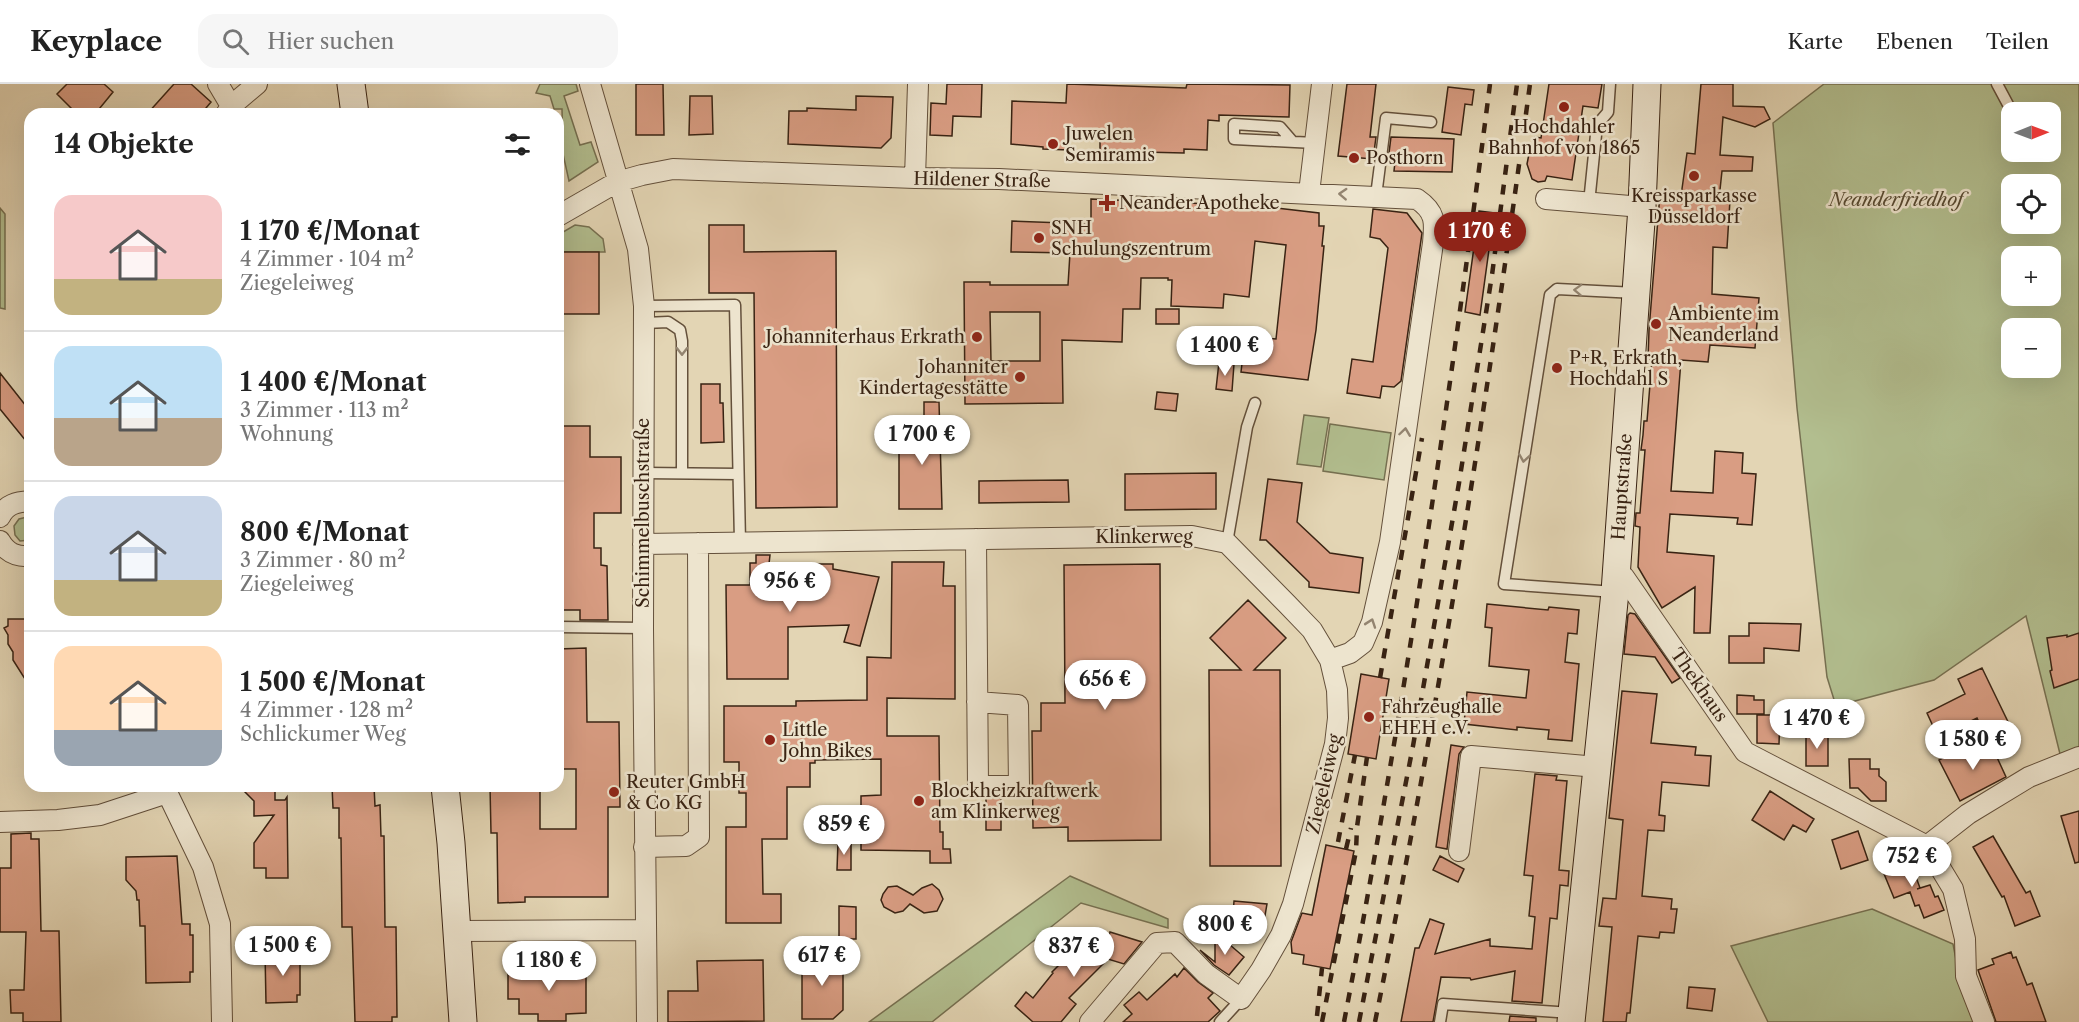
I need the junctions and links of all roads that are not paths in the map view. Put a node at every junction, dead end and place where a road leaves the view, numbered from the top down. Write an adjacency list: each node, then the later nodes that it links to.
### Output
1 (218, 84): 11 (street)
2 (257, 84): 12 (street)
3 (351, 84): 13 (street)
4 (590, 84): 18 (street, Schimmelbuschstraße)
5 (918, 84): 17 (street)
6 (1322, 84): 16 (street)
7 (1610, 84): 22 (lane)
8 (1647, 84): 23 (street, Hauptstraße)
9 (1997, 84): 10 (lane)
10 (2007, 102)
11 (227, 108)
12 (230, 108)
13 (354, 108)
14 (1431, 122): 20 (lane)
15 (1293, 142): 15 (lane); 16 (lane)
16 (1315, 143): 19 (street)
17 (915, 178): 18 (street, Hildener Straße); 19 (street, Hildener Straße)
18 (617, 182): 24 (street, Hildener Straße); 26 (street, Schimmelbuschstraße)
19 (1309, 193): 20 (street, Hildener Straße, one-way to 19)
20 (1376, 196): 43 (street, Hildener Straße, one-way to 20)
21 (1546, 200): 22 (street)
22 (1589, 203): 23 (street)
23 (1642, 207): 25 (street, Hauptstraße)
24 (564, 213)
25 (1636, 293): 40 (street, Hauptstraße); 40 (lane, one-way to 40)
26 (645, 314): 28 (street, Schimmelbuschstraße); 29 (lane, one-way to 29); 30 (lane)
27 (1255, 403): 37 (lane)
28 (644, 473): 29 (lane); 38 (street, Schimmelbuschstraße)
29 (682, 473): 30 (lane)
30 (738, 474): 35 (lane)
31 (24, 501): 32 (street)
32 (3, 504)
33 (976, 539): 35 (street, Klinkerweg); 37 (street, Klinkerweg); 44 (street)
34 (0, 542): 39 (street)
35 (740, 542): 36 (street, Klinkerweg)
36 (698, 543): 38 (street, Klinkerweg); 52 (street)
37 (1227, 543): 43 (street)
38 (643, 544): 42 (street, Schimmelbuschstraße)
39 (24, 556)
40 (1615, 581): 46 (street, Hauptstraße); 51 (street, Thekhaus)
41 (564, 627): 42 (lane)
42 (643, 628): 52 (street, Schimmelbuschstraße)
43 (1330, 660): 56 (street, Ziegeleiweg)
44 (977, 702): 44 (street)
45 (2079, 757): 51 (street)
46 (1597, 767): 53 (street); 57 (street, Hauptstraße)
47 (160, 792): 50 (street)
48 (166, 792): 58 (street)
49 (445, 792): 55 (street)
50 (0, 822)
51 (1927, 846): 64 (street)
52 (644, 847): 54 (street, Schimmelbuschstraße)
53 (1459, 851)
54 (645, 930): 55 (street); 60 (street, Schimmelbuschstraße)
55 (457, 931): 59 (street)
56 (1240, 999): 61 (street); 62 (lane)
57 (1571, 1018): 63 (lane)
58 (222, 1022)
59 (463, 1022)
60 (647, 1022)
61 (1090, 1022)
62 (1220, 1022)
63 (1440, 1022)
64 (1984, 1022)

